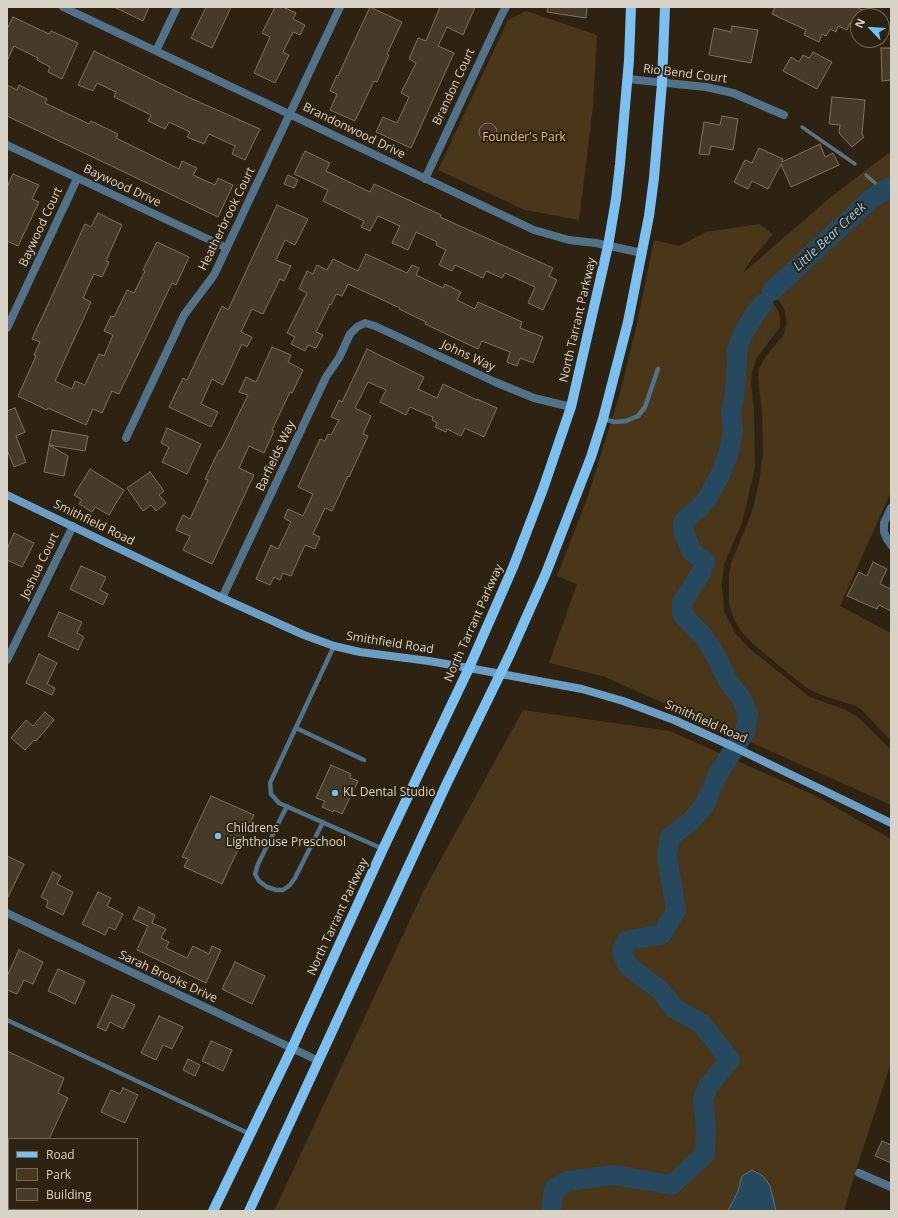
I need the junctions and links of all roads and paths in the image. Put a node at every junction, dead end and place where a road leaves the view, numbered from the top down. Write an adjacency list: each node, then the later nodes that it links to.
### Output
1 (63, 7): 7 (street, Brandonwood Drive)
2 (177, 7): 7 (street)
3 (340, 7): 10 (street, Heatherbrook Court)
4 (506, 7): 14 (street, Brandon Court)
5 (631, 7): 8 (main road, North Tarrant Parkway)
6 (665, 7): 9 (main road)
7 (156, 52): 10 (street, Brandonwood Drive)
8 (627, 79): 9 (street, Rio Bend Court); 15 (main road, North Tarrant Parkway)
9 (662, 83): 11 (street, Rio Bend Court); 17 (main road)
10 (290, 114): 14 (street, Brandonwood Drive); 16 (street, Heatherbrook Court)
11 (784, 115)
12 (7, 145): 13 (street, Baywood Drive)
13 (77, 178): 16 (street, Baywood Drive); 19 (street, Baywood Court)
14 (425, 179): 15 (street, Brandonwood Drive)
15 (608, 246): 17 (street, Brandonwood Drive); 21 (main road, North Tarrant Parkway)
16 (227, 248): 23 (street, Heatherbrook Court)
17 (642, 254): 22 (main road)
18 (357, 327): 21 (street, Johns Way); 28 (street, Barfields Way)
19 (7, 328)
20 (658, 369): 22 (lane)
21 (571, 407): 31 (main road, North Tarrant Parkway)
22 (603, 420): 32 (main road)
23 (126, 438)
24 (7, 495): 26 (main road, Smithfield Road)
25 (891, 508): 27 (street)
26 (73, 526): 28 (main road, Smithfield Road); 30 (street, Joshua Court)
27 (889, 542)
28 (222, 598): 29 (main road, Smithfield Road)
29 (334, 646): 31 (main road, Smithfield Road); 33 (lane)
30 (7, 660)
31 (469, 668): 32 (main road, Smithfield Road); 38 (main road, North Tarrant Parkway)
32 (501, 674): 37 (main road, Smithfield Road); 42 (main road)
33 (296, 728): 34 (lane); 35 (lane)
34 (364, 760)
35 (287, 806): 36 (lane); 36 (lane)
36 (323, 822): 38 (lane)
37 (891, 823)
38 (383, 849): 41 (main road, North Tarrant Parkway)
39 (7, 913): 41 (street, Sarah Brooks Drive)
40 (7, 1020): 43 (lane)
41 (292, 1048): 42 (street, Sarah Brooks Drive); 43 (main road, North Tarrant Parkway)
42 (319, 1061): 47 (main road)
43 (250, 1134): 46 (main road, North Tarrant Parkway)
44 (859, 1173): 45 (street)
45 (891, 1187)
46 (213, 1211)
47 (249, 1211)

